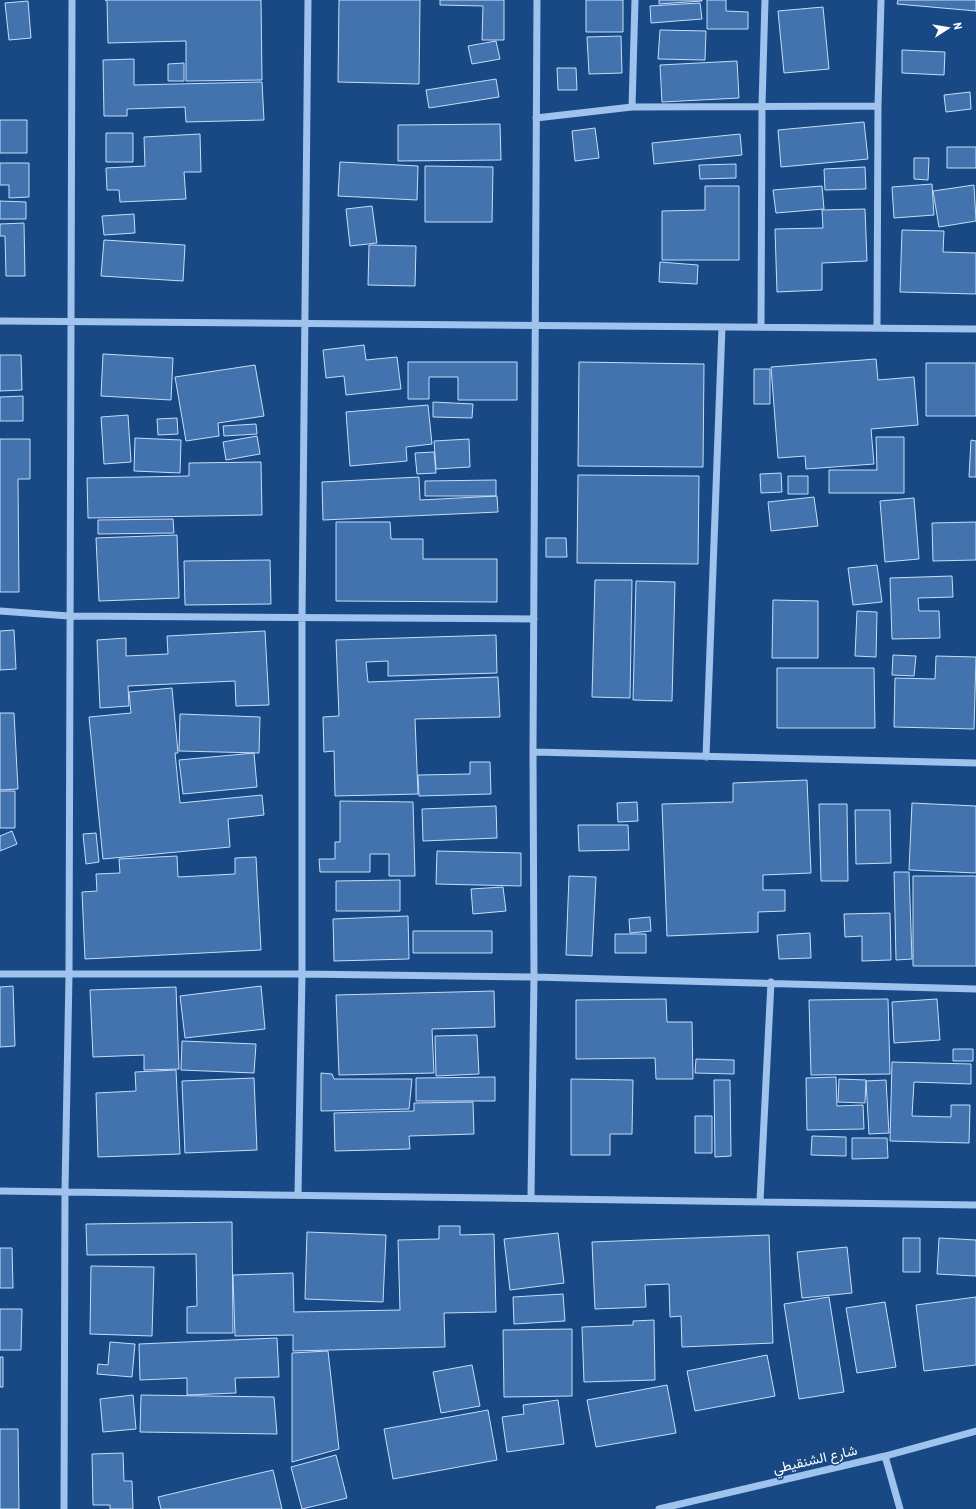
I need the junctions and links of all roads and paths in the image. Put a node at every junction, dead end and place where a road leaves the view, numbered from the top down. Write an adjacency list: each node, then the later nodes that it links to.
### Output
1 (72, 0): 12 (street)
2 (308, 0): 13 (street)
3 (537, 0): 10 (street)
4 (634, 0): 9 (street)
5 (765, 0): 7 (street)
6 (881, 0): 8 (street)
7 (762, 105): 8 (street); 9 (street); 16 (street)
8 (878, 106): 17 (street)
9 (632, 107): 10 (street)
10 (536, 118): 14 (street)
11 (0, 320): 12 (street)
12 (70, 321): 13 (street); 20 (street)
13 (305, 323): 14 (street); 21 (street)
14 (535, 325): 15 (street); 22 (street)
15 (722, 327): 16 (street); 24 (street)
16 (761, 327): 17 (street)
17 (877, 328): 18 (street)
18 (976, 329)
19 (0, 611): 20 (street)
20 (69, 616): 21 (street); 28 (street)
21 (302, 618): 22 (street); 27 (street)
22 (534, 619): 23 (street)
23 (533, 752): 24 (street); 29 (street)
24 (706, 756): 25 (street)
25 (976, 763)
26 (0, 974): 28 (street)
27 (302, 974): 28 (street); 29 (street); 34 (street)
28 (69, 975): 32 (street)
29 (534, 977): 30 (street); 35 (street)
30 (771, 982): 31 (street); 36 (street)
31 (976, 988)
32 (65, 1190): 33 (street); 34 (street); 40 (street)
33 (0, 1191)
34 (298, 1194): 35 (street)
35 (531, 1197): 36 (street)
36 (760, 1201): 37 (street)
37 (976, 1205)
38 (976, 1431): 39 (street, شارع الشنقيطي)
39 (885, 1456): 41 (street, شارع الشنقيطي); 42 (street)
40 (64, 1509)
41 (659, 1509)
42 (900, 1509)

